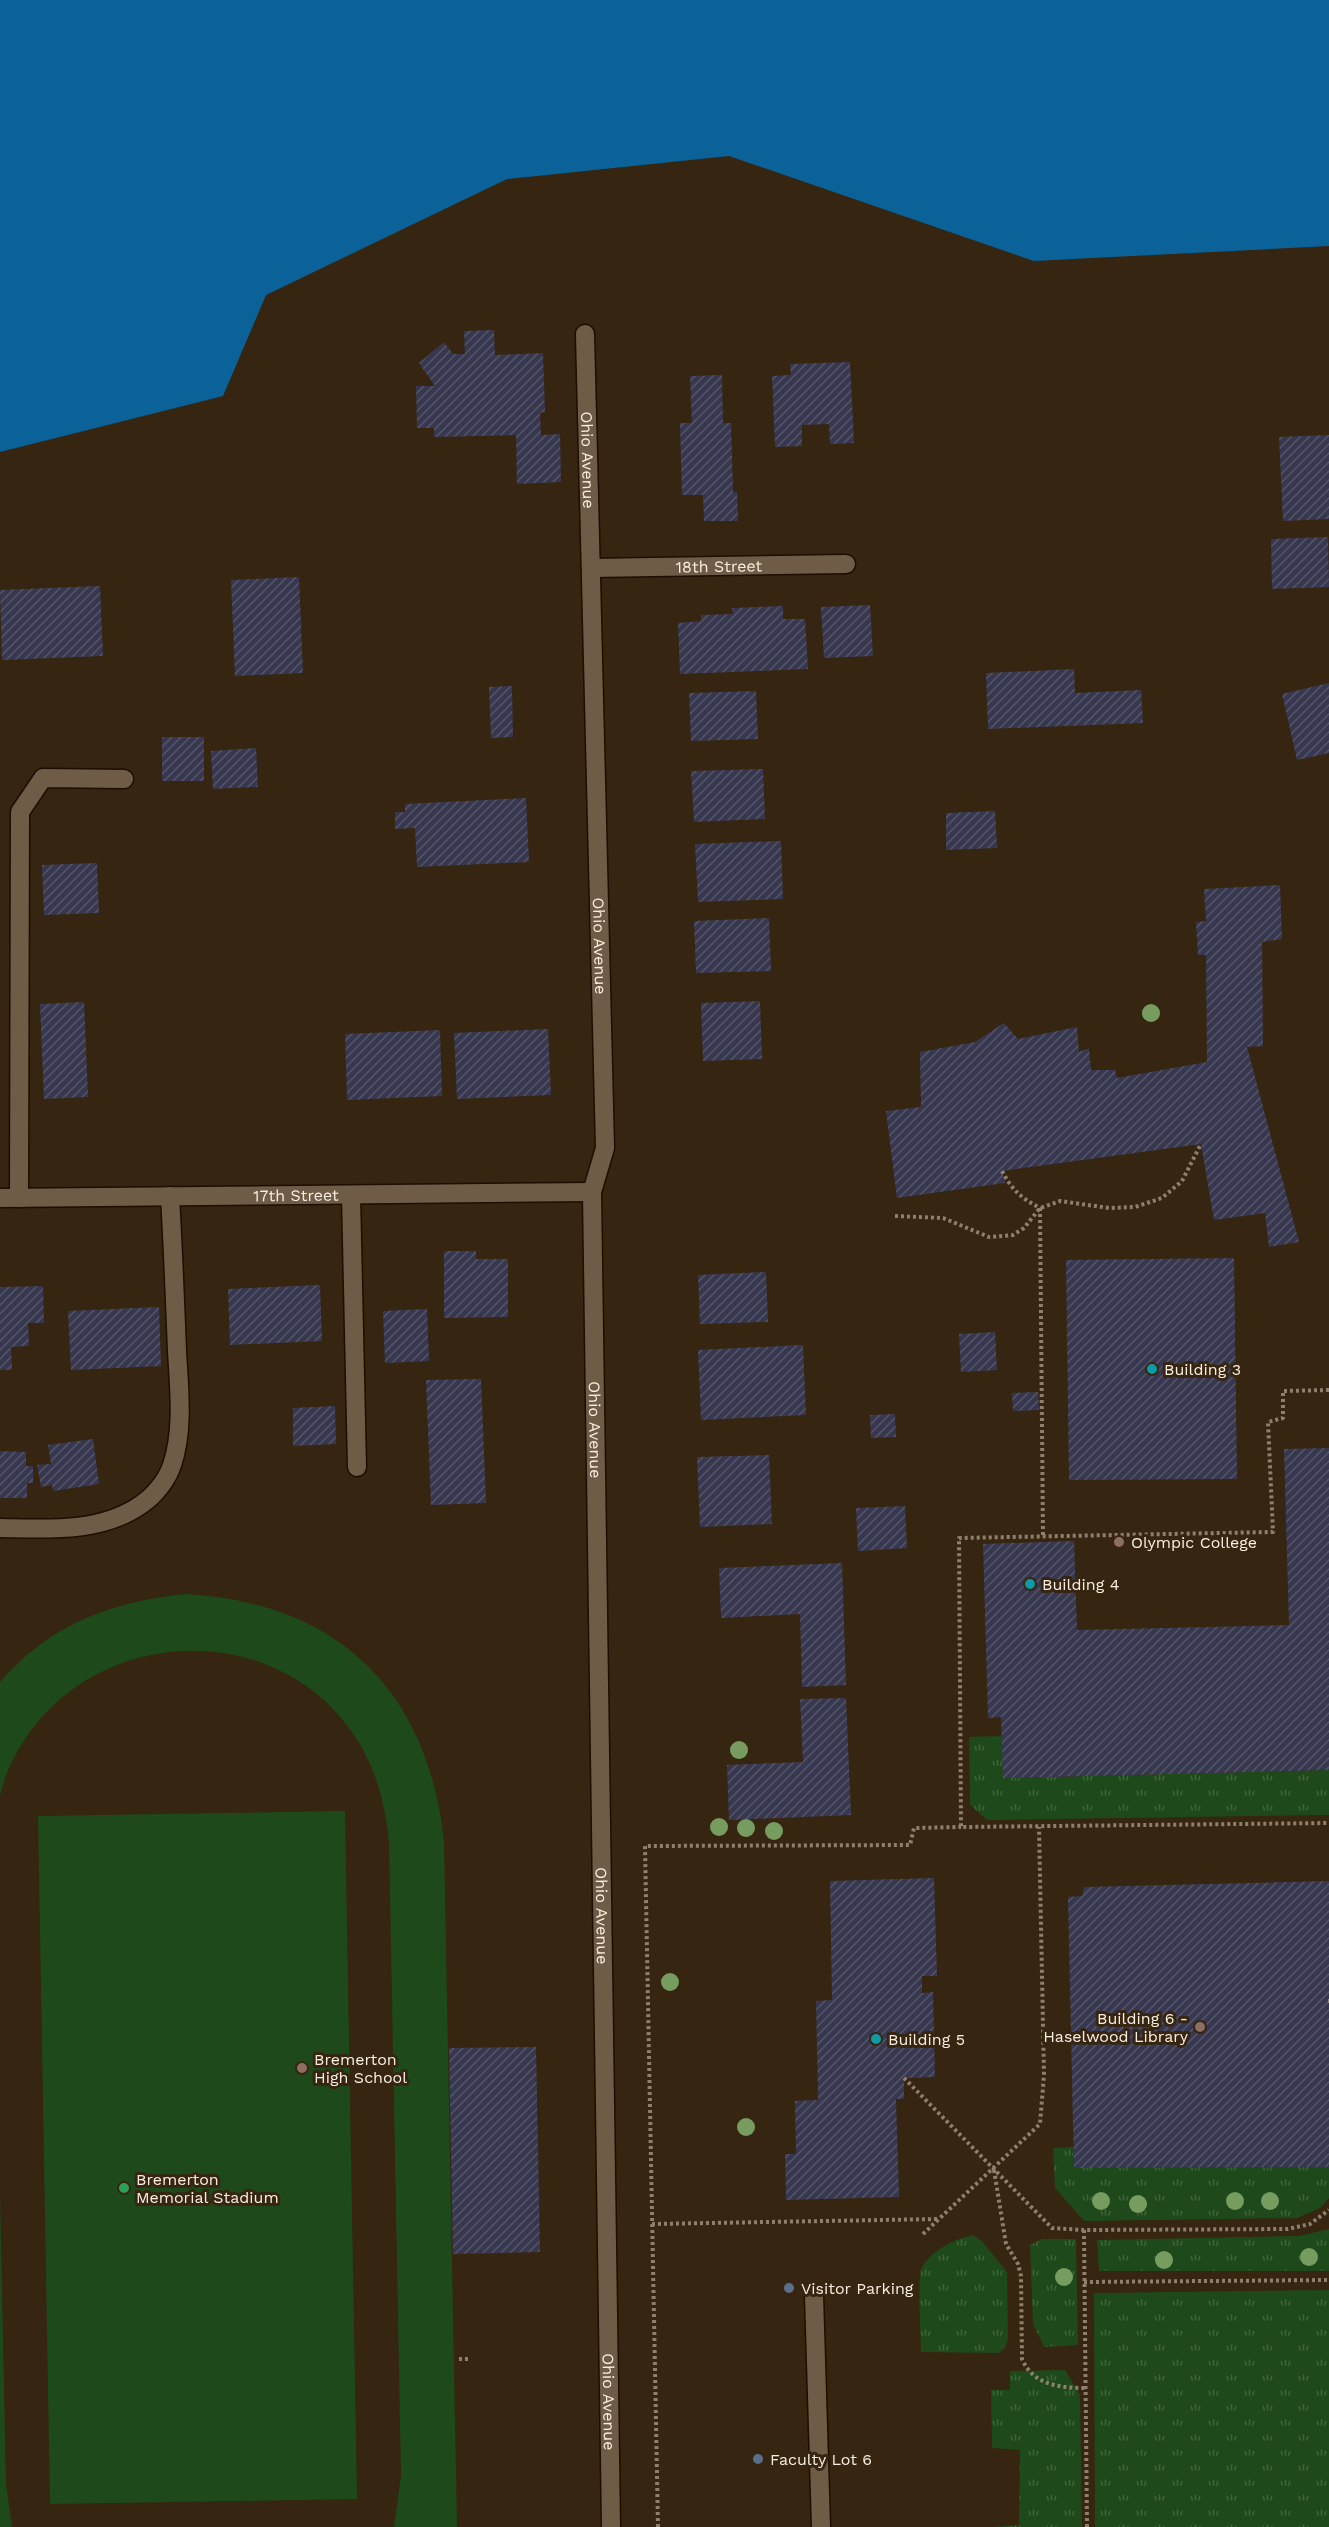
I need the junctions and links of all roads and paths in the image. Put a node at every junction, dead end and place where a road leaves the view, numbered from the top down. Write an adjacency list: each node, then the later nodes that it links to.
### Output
1 (585, 334): 3 (street, Ohio Avenue)
2 (846, 564): 3 (street, 18th Street)
3 (591, 568): 7 (street, Ohio Avenue)
4 (124, 779): 11 (street)
5 (1201, 1144): 12 (path)
6 (1002, 1171): 12 (path)
7 (592, 1192): 8 (street, 17th Street); 34 (street, Ohio Avenue)
8 (351, 1195): 9 (street, 17th Street); 15 (street)
9 (170, 1196): 11 (street, 17th Street); 16 (street)
10 (0, 1198): 11 (street, 17th Street)
11 (19, 1198)
12 (1040, 1208): 13 (path); 17 (path)
13 (895, 1216)
14 (1329, 1390): 17 (path)
15 (357, 1467)
16 (1, 1528)
17 (1044, 1536): 19 (path)
18 (1329, 1823): 20 (path)
19 (961, 1827): 20 (path); 25 (path)
20 (1039, 1827): 22 (path)
21 (903, 2078): 22 (path)
22 (994, 2168): 24 (path); 26 (path); 33 (path)
23 (1329, 2210): 26 (path)
24 (939, 2219): 25 (path); 27 (path)
25 (652, 2224): 35 (path)
26 (1084, 2230): 29 (path)
27 (923, 2234)
28 (1329, 2280): 29 (path)
29 (1084, 2282): 33 (path)
30 (814, 2295): 36 (street)
31 (459, 2359): 32 (path)
32 (471, 2359)
33 (1086, 2388): 37 (path)
34 (611, 2527)
35 (658, 2527)
36 (822, 2527)
37 (1087, 2527)

